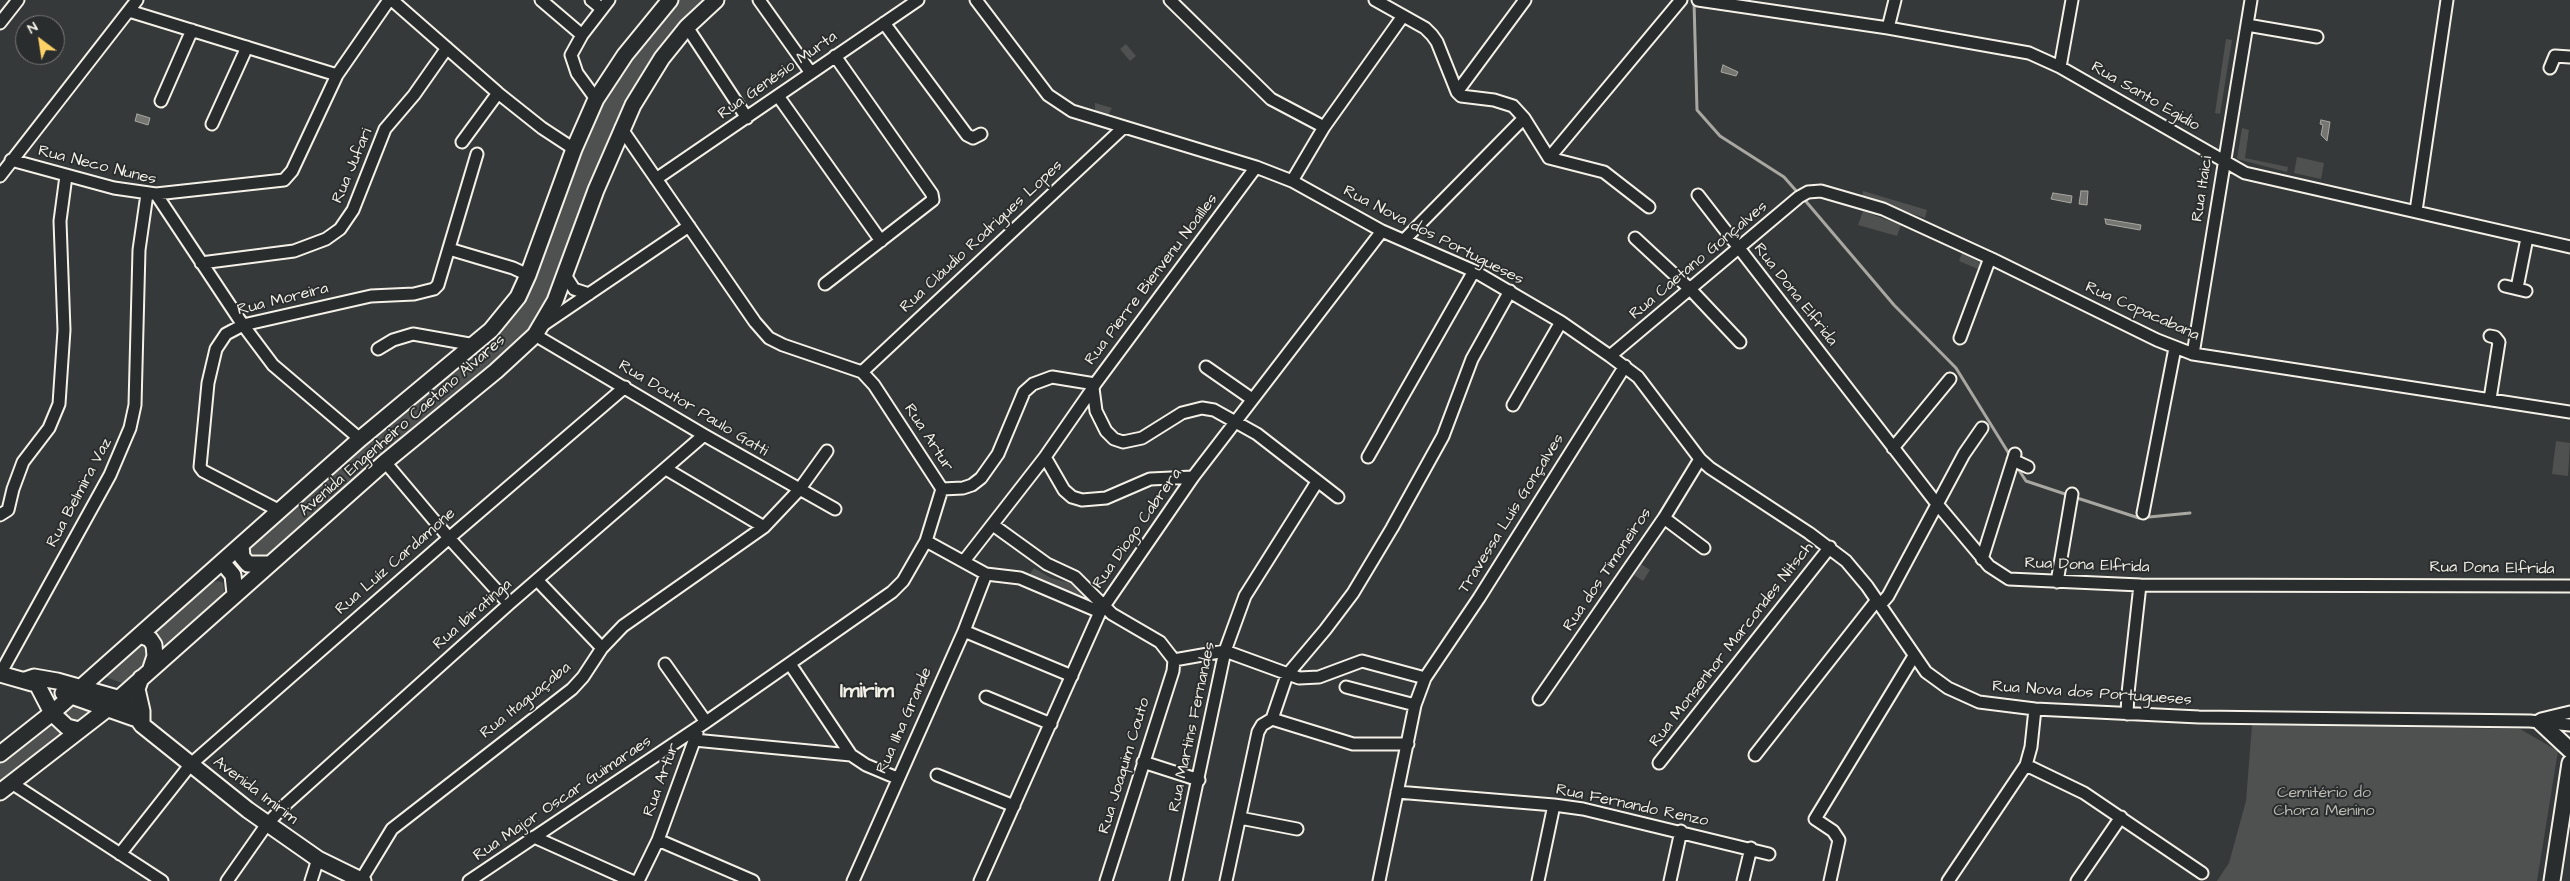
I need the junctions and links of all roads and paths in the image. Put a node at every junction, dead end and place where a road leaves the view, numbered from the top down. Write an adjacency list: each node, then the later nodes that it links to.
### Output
1 (18, 0): 24 (street)
2 (137, 0): 22 (street)
3 (391, 0): 33 (street); 39 (street)
4 (541, 0): 30 (street)
5 (591, 0): 20 (street)
6 (670, 0): 43 (main road, Avenida Engenheiro Caetano Alvares)
7 (716, 0): 27 (main road, Avenida Engenheiro Caetano Alvares)
8 (759, 0): 38 (street)
9 (918, 0): 25 (street, Rua Genésio Murta)
10 (976, 0): 48 (street, Rua Nova dos Portugueses)
11 (1376, 0): 23 (street)
12 (1525, 0): 40 (street)
13 (1681, 0): 55 (street)
14 (1698, 0): 21 (street, Rua Santo Egidio)
15 (1895, 0): 28 (street)
16 (2072, 0): 36 (street)
17 (2251, 0): 26 (street, Rua Itaici)
18 (2447, 0): 67 (street)
19 (1176, 2): 49 (street)
20 (606, 4): 30 (street)
21 (1767, 5): 28 (street, Rua Santo Egidio)
22 (129, 11): 29 (street); 56 (street)
23 (1403, 16): 40 (street); 49 (street)
24 (2, 17)
25 (884, 23): 34 (street, Rua Genésio Murta); 51 (street)
26 (2247, 24): 31 (street); 57 (street, Rua Itaici)
27 (687, 27): 45 (street); 50 (main road, Avenida Engenheiro Caetano Alvares)
28 (1888, 28): 36 (street, Rua Santo Egidio)
29 (192, 30): 32 (street); 44 (street)
30 (582, 35): 43 (street)
31 (2317, 37)
32 (247, 47): 39 (street); 47 (street)
33 (447, 48): 41 (street); 78 (street, Rua Jufari)
34 (835, 56): 38 (street, Rua Genésio Murta); 73 (street)
35 (2570, 57): 37 (street)
36 (2060, 67): 57 (street, Rua Santo Egidio)
37 (2550, 68)
38 (811, 73): 42 (street, Rua Genésio Murta)
39 (337, 75): 64 (street)
40 (1457, 92): 46 (street)
41 (498, 93): 52 (street); 53 (street)
42 (778, 96): 45 (street, Rua Genésio Murta); 73 (street)
43 (596, 99): 53 (main road, Avenida Engenheiro Caetano Alvares)
44 (161, 101)
45 (747, 118): 61 (street, Rua Genésio Murta)
46 (1524, 118): 55 (street); 72 (street)
47 (212, 124)
48 (1124, 127): 58 (street, Rua Nova dos Portugueses); 100 (street, Rua Cláudio Rodrigues Lopes)
49 (1324, 127): 62 (street)
50 (621, 128): 61 (street); 81 (main road, Avenida Engenheiro Caetano Alvares)
51 (981, 134)
52 (462, 142)
53 (574, 149): 80 (main road, Avenida Engenheiro Caetano Alvares)
54 (477, 154): 75 (street, Rua Moreira)
55 (1549, 158): 66 (street)
56 (11, 160): 59 (street); 60 (street, Rua Neco Nunes)
57 (2224, 163): 67 (street, Rua Santo Egidio); 96 (street, Rua Itaici)
58 (1256, 167): 62 (street, Rua Nova dos Portugueses); 102 (street, Rua Pierre Bienvenu Noailles)
59 (0, 176)
60 (66, 176): 64 (street, Rua Neco Nunes); 130 (street)
61 (656, 179): 68 (street)
62 (1292, 181): 69 (street, Rua Nova dos Portugueses)
63 (1808, 192): 76 (street, Rua Caetano Gonçalves); 77 (street, Rua Copacabana)
64 (152, 194): 78 (street, Rua Neco Nunes); 161 (street, Rua Belmira Vaz)
65 (1698, 195): 76 (street, Rua Dona Elfrida)
66 (1649, 207)
67 (2416, 212): 71 (street, Rua Santo Egidio)
68 (689, 226): 86 (street); 100 (street)
69 (1382, 231): 72 (street, Rua Nova dos Portugueses); 104 (street, Rua Diogo Cabrera)
70 (1634, 238): 84 (street)
71 (2528, 238): 74 (street, Rua Santo Egidio); 83 (street)
72 (1404, 240): 79 (street, Rua Nova dos Portugueses)
73 (881, 241): 82 (street)
74 (2570, 247)
75 (449, 249): 80 (street); 88 (street, Rua Moreira)
76 (1739, 249): 84 (street, Rua Caetano Gonçalves); 112 (street, Rua Dona Elfrida)
77 (1990, 258): 91 (street); 94 (street, Rua Copacabana)
78 (201, 263): 88 (street, Rua Neco Nunes)
79 (1474, 271): 85 (street, Rua Nova dos Portugueses); 115 (street)
80 (528, 275): 93 (main road, Avenida Engenheiro Caetano Alvares)
81 (565, 275): 86 (street); 89 (main road, Avenida Engenheiro Caetano Alvares)
82 (825, 284)
83 (2505, 286)
84 (1691, 290): 92 (street); 97 (street, Rua Caetano Gonçalves)
85 (1510, 291): 87 (street, Rua Nova dos Portugueses); 162 (street)
86 (589, 294): 89 (street)
87 (1561, 322): 97 (street, Rua Nova dos Portugueses); 106 (street)
88 (243, 325): 111 (street, Rua Neco Nunes); 128 (street, Rua Moreira)
89 (537, 331): 103 (street, Rua Doutor Paulo Gatti); 117 (main road, Avenida Engenheiro Caetano Alvares)
90 (2490, 336): 105 (street)
91 (1960, 338)
92 (1740, 342)
93 (474, 345): 95 (street); 111 (main road, Avenida Engenheiro Caetano Alvares)
94 (2175, 348): 96 (street, Rua Copacabana); 129 (street)
95 (378, 349)
96 (2193, 354): 105 (street, Rua Copacabana)
97 (1610, 356): 98 (street, Rua Nova dos Portugueses)
98 (1625, 366): 116 (street, Rua Nova dos Portugueses); 164 (street, Travessa Luís Gonçalves)
99 (1206, 367): 104 (street)
100 (862, 372): 122 (street, Rua Artur)
101 (1950, 379): 112 (street)
102 (1094, 386): 108 (street); 114 (street); 122 (street, Rua Pierre Bienvenu Noailles)
103 (625, 387): 110 (street, Rua Doutor Paulo Gatti); 134 (street, Rua Luíz Cardamone)
104 (1252, 399): 108 (street, Rua Diogo Cabrera)
105 (2490, 399): 107 (street, Rua Copacabana)
106 (1513, 406)
107 (2570, 412)
108 (1236, 421): 120 (street, Rua Diogo Cabrera); 121 (street)
109 (1982, 428): 126 (street)
110 (704, 436): 119 (street, Rua Ibiratinga); 123 (street, Rua Doutor Paulo Gatti)
111 (360, 439): 128 (main road, Avenida Engenheiro Caetano Alvares)
112 (1893, 448): 126 (street, Rua Dona Elfrida)
113 (827, 451): 123 (street, Rua Itaguaçaba)
114 (1044, 457): 120 (street); 132 (street)
115 (1368, 457)
116 (1700, 459): 131 (street, Rua dos Timoneiros); 137 (street, Rua Nova dos Portugueses)
117 (385, 462): 134 (street); 142 (main road, Avenida Engenheiro Caetano Alvares)
118 (2028, 468): 139 (street)
119 (666, 469): 133 (street); 144 (street, Rua Ibiratinga)
120 (1193, 477): 151 (street, Rua Diogo Cabrera)
121 (1317, 482): 125 (street); 155 (street, Rua Martins Fernandes)
122 (942, 489): 135 (street, Rua Artur)
123 (799, 490): 127 (street, Rua Doutor Paulo Gatti); 133 (street, Rua Itaguaçaba)
124 (2072, 494): 145 (street)
125 (1338, 497)
126 (1937, 504): 139 (street, Rua Dona Elfrida); 149 (street)
127 (835, 509)
128 (280, 511): 136 (main road, Avenida Engenheiro Caetano Alvares)
129 (2143, 513)
130 (0, 515)
131 (1664, 518): 138 (street); 169 (street, Rua dos Timoneiros)
132 (993, 525): 140 (street); 151 (street)
133 (764, 527): 154 (street, Rua Itaguaçaba)
134 (449, 538): 150 (street); 192 (street, Rua Luíz Cardamone)
135 (926, 541): 140 (street); 159 (street, Rua Artur)
136 (240, 545): 141 (main road, Avenida Engenheiro Caetano Alvares); 142 (main road)
137 (1830, 547): 149 (street, Rua Nova dos Portugueses); 190 (street, Rua Monsenhor Marcondes Nitsch)
138 (1704, 548)
139 (1982, 559): 145 (street, Rua Dona Elfrida)
140 (964, 561): 143 (street)
141 (222, 562): 148 (main road); 153 (main road, Avenida Engenheiro Caetano Alvares)
142 (269, 564): 148 (main road, Avenida Engenheiro Caetano Alvares)
143 (986, 574): 151 (street); 152 (street, Rua Ilha Grande)
144 (538, 581): 150 (street, Rua Ibiratinga); 154 (street)
145 (2057, 582): 146 (street, Rua Dona Elfrida)
146 (2140, 585): 147 (street, Rua Dona Elfrida); 175 (street)
147 (2570, 586)
148 (235, 594): 160 (main road, Avenida Engenheiro Caetano Alvares)
149 (1879, 602): 156 (street, Rua Nova dos Portugueses); 188 (street)
150 (509, 604): 204 (street, Rua Ibiratinga)
151 (1102, 609): 157 (street); 163 (street, Rua Diogo Cabrera)
152 (964, 631): 163 (street); 195 (street, Rua Ilha Grande)
153 (140, 634): 160 (main road); 167 (main road, Avenida Engenheiro Caetano Alvares)
154 (602, 648): 217 (street, Rua Itaguaçaba)
155 (1225, 651): 157 (street); 162 (street); 196 (street, Rua Martins Fernandes)
156 (1914, 656): 172 (street, Rua Nova dos Portugueses); 231 (street)
157 (1174, 660): 189 (street, Rua Joaquim Couto)
158 (665, 664): 179 (street)
159 (790, 664): 179 (street, Rua Artur); 187 (street)
160 (146, 673): 170 (main road, Avenida Engenheiro Caetano Alvares); 177 (main road)
161 (0, 674): 165 (main road, Avenida Imirim)
162 (1287, 675): 164 (street); 176 (street)
163 (1072, 676): 180 (street, Rua Diogo Cabrera)
164 (1425, 678): 171 (street, Travessa Luís Gonçalves)
165 (31, 683): 167 (main road, Avenida Imirim); 174 (main road)
166 (1346, 686): 171 (street)
167 (76, 691): 170 (main road, Avenida Imirim); 174 (main road, Avenida Engenheiro Caetano Alvares)
168 (986, 697): 180 (street)
169 (1539, 699)
170 (112, 704): 177 (main road, Avenida Imirim); 182 (main road, Avenida Engenheiro Caetano Alvares)
171 (1415, 705): 184 (street, Travessa Luís Gonçalves)
172 (2034, 709): 175 (street, Rua Nova dos Portugueses); 193 (street)
173 (2570, 712): 178 (street, Rua Nova dos Portugueses)
174 (52, 713): 182 (main road); 186 (main road, Avenida Engenheiro Caetano Alvares)
175 (2128, 714): 178 (street, Rua Nova dos Portugueses)
176 (1272, 719): 184 (street); 202 (street)
177 (138, 721): 192 (main road, Avenida Imirim)
178 (2535, 722): 181 (street, Rua Nova dos Portugueses); 185 (main road)
179 (702, 724): 183 (street, Rua Artur); 207 (street, Rua Major Oscar Guimaraes)
180 (1051, 724): 201 (street, Rua Diogo Cabrera)
181 (2570, 725)
182 (79, 730): 197 (main road, Avenida Engenheiro Caetano Alvares)
183 (694, 740): 187 (street); 208 (street, Rua Artur)
184 (1408, 744): 199 (street, Travessa Luís Gonçalves)
185 (2570, 750)
186 (0, 754)
187 (851, 755): 195 (street)
188 (1755, 756)
189 (1143, 762): 196 (street); 224 (street, Rua Joaquim Couto)
190 (1659, 763)
191 (2570, 763): 234 (main road)
192 (191, 764): 204 (main road, Avenida Imirim); 210 (street, Rua Luíz Cardamone)
193 (2026, 765): 203 (street); 232 (street)
194 (937, 775): 201 (street)
195 (897, 778): 222 (street, Rua Ilha Grande)
196 (1199, 780): 225 (street, Rua Martins Fernandes)
197 (14, 784): 198 (main road, Avenida Engenheiro Caetano Alvares); 210 (street)
198 (0, 792)
199 (1397, 792): 200 (street, Rua Fernando Renzo); 227 (street, Travessa Luís Gonçalves)
200 (1554, 805): 206 (street, Rua Fernando Renzo); 228 (street)
201 (1014, 806): 223 (street, Rua Diogo Cabrera)
202 (1240, 818): 205 (street); 226 (street)
203 (2121, 818): 213 (street); 233 (street)
204 (267, 824): 212 (main road, Avenida Imirim); 215 (street, Rua Ibiratinga)
205 (1297, 829)
206 (1681, 831): 209 (street, Rua Fernando Renzo); 229 (street)
207 (534, 837): 218 (street, Rua Major Oscar Guimaraes); 219 (street)
208 (658, 840): 220 (street, Rua Artur); 221 (street)
209 (1751, 848): 211 (street, Rua Fernando Renzo); 230 (street)
210 (120, 854): 214 (street)
211 (1769, 854)
212 (318, 860): 216 (street); 217 (main road, Avenida Imirim)
213 (2202, 873)
214 (162, 881)
215 (227, 881)
216 (311, 881)
217 (362, 881)
218 (469, 881)
219 (632, 881)
220 (638, 881)
221 (753, 881)
222 (853, 881)
223 (980, 881)
224 (1106, 881)
225 (1176, 881)
226 (1226, 881)
227 (1379, 881)
228 (1538, 881)
229 (1670, 881)
230 (1744, 881)
231 (1830, 881)
232 (1948, 881)
233 (2077, 881)
234 (2552, 881)

